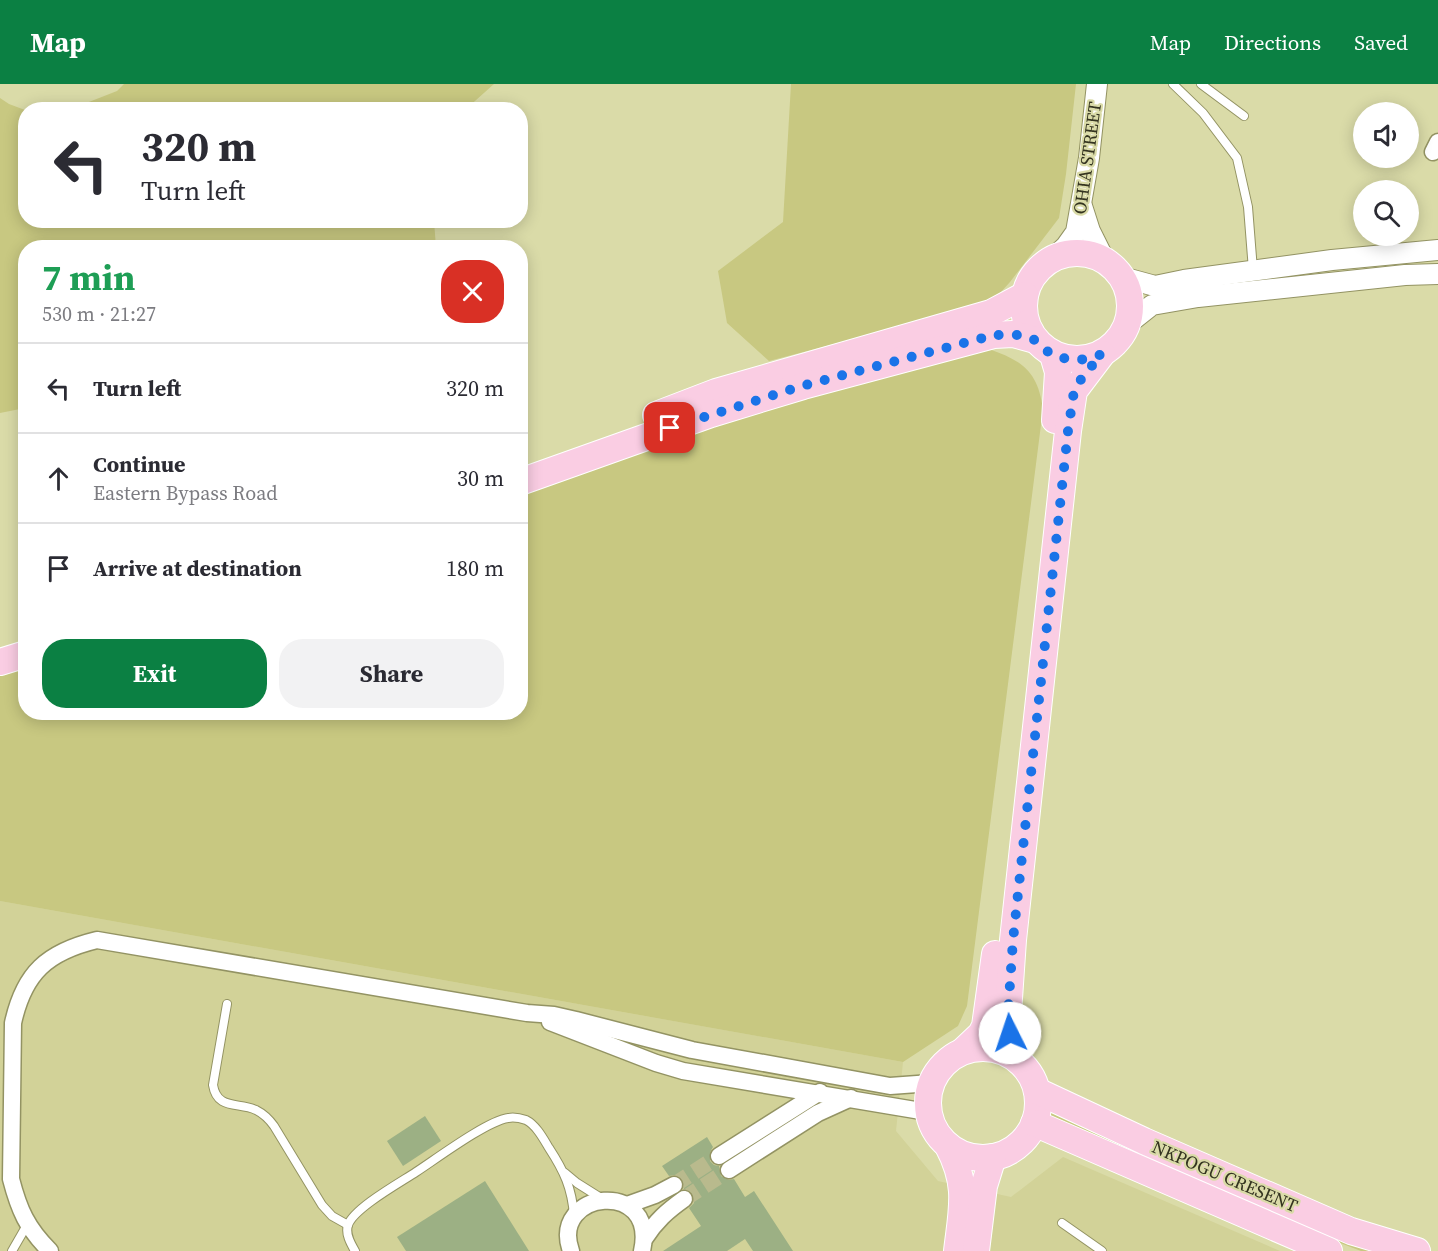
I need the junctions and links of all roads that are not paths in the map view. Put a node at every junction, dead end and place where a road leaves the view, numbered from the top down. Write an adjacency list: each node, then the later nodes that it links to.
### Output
1 (1097, 84): 5 (street, OHIA STREET)
2 (1173, 84): 10 (lane)
3 (1201, 84): 4 (lane)
4 (1244, 116)
5 (1082, 206): 8 (street, OHIA STREET); 9 (street)
6 (1438, 250): 7 (street)
7 (1401, 253): 10 (street); 12 (street)
8 (1052, 259): 9 (main road); 13 (main road)
9 (1113, 269): 10 (street); 14 (main road)
10 (1253, 271)
11 (1438, 273): 12 (street)
12 (1405, 275): 14 (street)
13 (1025, 294): 15 (main road); 17 (main road)
14 (1128, 324): 16 (main road)
15 (1044, 347): 16 (main road); 18 (main road); 25 (main road)
16 (1102, 354): 26 (main road)
17 (528, 463)
18 (528, 479)
19 (18, 641): 20 (main road)
20 (0, 646)
21 (18, 656): 22 (main road)
22 (0, 662)
23 (227, 1004): 46 (lane)
24 (527, 1013): 27 (street); 30 (street); 45 (street)
25 (963, 1051): 26 (main road); 28 (main road)
26 (1009, 1054): 29 (main road)
27 (848, 1078): 28 (street); 30 (street)
28 (932, 1083): 32 (main road)
29 (1037, 1091): 33 (main road); 56 (main road, NKPOGU CRESENT)
30 (817, 1093): 31 (street); 35 (street)
31 (851, 1098): 32 (street); 37 (street)
32 (927, 1112): 34 (main road)
33 (1034, 1123): 36 (main road); 55 (main road, NKPOGU CRESENT)
34 (948, 1146): 36 (main road); 52 (main road)
35 (719, 1156)
36 (993, 1157): 53 (main road)
37 (729, 1170)
38 (565, 1173): 41 (lane); 43 (lane); 46 (lane)
39 (674, 1185): 42 (street)
40 (684, 1199): 47 (street)
41 (604, 1200): 42 (street); 43 (street)
42 (627, 1205): 47 (street)
43 (574, 1218): 51 (street)
44 (1062, 1223): 54 (lane)
45 (27, 1225): 48 (lane); 49 (street)
46 (348, 1225): 50 (lane)
47 (643, 1248)
48 (12, 1251)
49 (50, 1251)
50 (355, 1251)
51 (571, 1251)
52 (957, 1251)
53 (976, 1251)
54 (1102, 1251)
55 (1329, 1251)
56 (1417, 1251)

